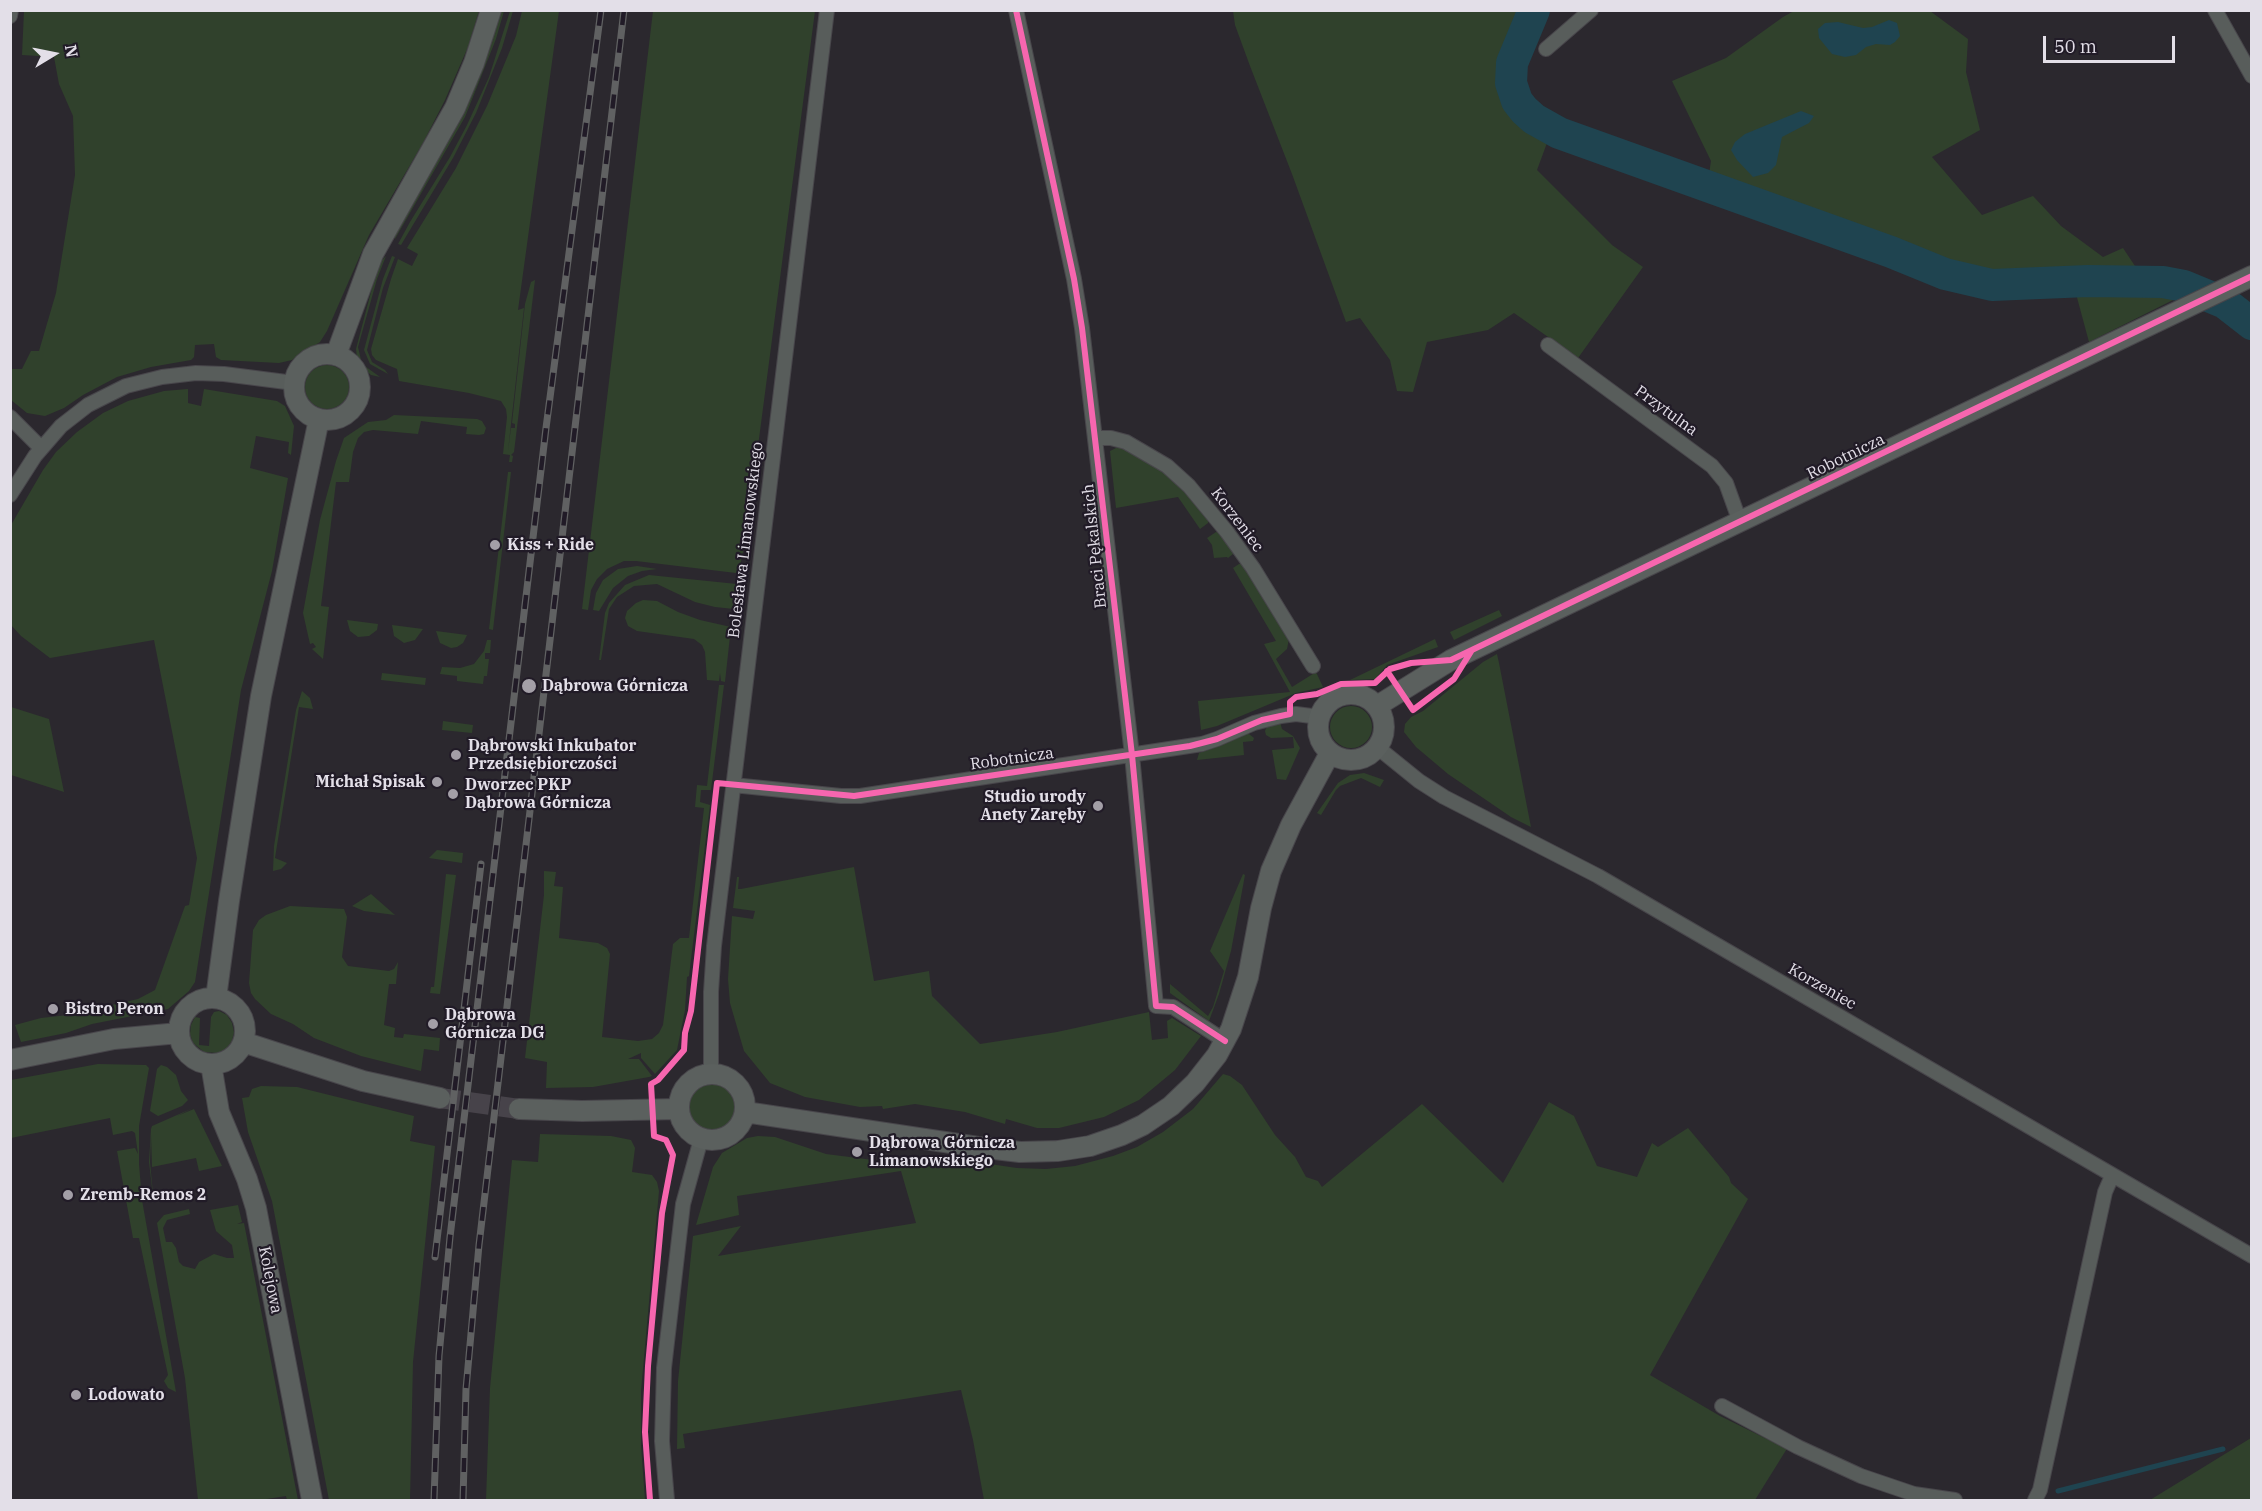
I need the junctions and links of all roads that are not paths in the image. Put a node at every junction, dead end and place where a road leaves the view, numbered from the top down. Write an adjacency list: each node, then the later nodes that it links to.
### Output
1 (11, 10): 7 (street)
2 (491, 10): 12 (street)
3 (827, 10): 26 (street, Bolesława Limanowskiego)
4 (1016, 10): 16 (street, Braci Pękalskich)
5 (1591, 10): 8 (street)
6 (2215, 10): 9 (street)
7 (10, 16)
8 (1546, 49)
9 (2252, 76)
10 (2252, 276): 19 (street, Robotnicza)
11 (1548, 345): 19 (street, Przytulna)
12 (336, 355): 13 (street); 15 (street)
13 (294, 383): 15 (street); 17 (street)
14 (10, 417): 17 (street)
15 (319, 420): 27 (street)
16 (1096, 438): 20 (street, Korzeniec); 25 (street, Braci Pękalskich)
17 (41, 448): 18 (street)
18 (10, 495)
19 (1740, 522): 21 (street, Robotnicza)
20 (1313, 666)
21 (1377, 706): 22 (street); 23 (street)
22 (1319, 717): 24 (street); 25 (street, Robotnicza)
23 (1377, 747): 24 (street); 39 (street, Korzeniec)
24 (1330, 753): 29 (street)
25 (1132, 755): 26 (street, Robotnicza); 29 (street, Braci Pękalskich)
26 (733, 785): 33 (street, Bolesława Limanowskiego)
27 (216, 998): 28 (street); 30 (street)
28 (179, 1033): 31 (street); 32 (street)
29 (1225, 1041): 37 (street)
30 (243, 1042): 32 (street); 34 (street)
31 (10, 1060)
32 (211, 1064): 42 (street, Kolejowa)
33 (711, 1074): 36 (street); 37 (street)
34 (440, 1098)
35 (519, 1109): 36 (street)
36 (679, 1109): 38 (street)
37 (745, 1112): 38 (street)
38 (701, 1139): 43 (street)
39 (2112, 1176): 40 (street, Korzeniec); 45 (street)
40 (2252, 1256)
41 (1722, 1406): 44 (street)
42 (312, 1500)
43 (667, 1500)
44 (1955, 1500)
45 (2035, 1500)

